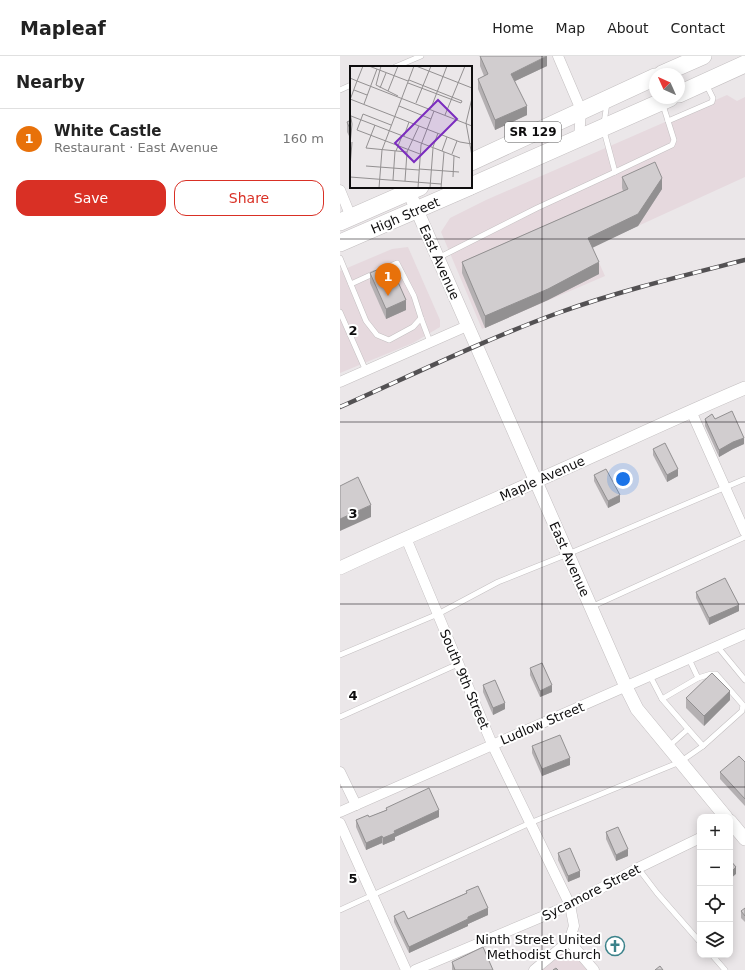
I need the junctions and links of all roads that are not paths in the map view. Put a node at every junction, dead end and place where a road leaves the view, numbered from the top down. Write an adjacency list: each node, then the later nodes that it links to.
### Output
1 (421, 56): 5 (lane)
2 (558, 56): 15 (street)
3 (703, 56): 6 (highway)
4 (745, 64): 8 (highway)
5 (397, 66)
6 (676, 68)
7 (649, 80): 12 (highway, SR 129)
8 (705, 82): 11 (highway); 16 (lane)
9 (350, 85): 10 (lane)
10 (340, 90)
11 (685, 91)
12 (608, 98): 15 (highway, SR 129); 17 (lane)
13 (657, 104): 17 (highway, High Street / SR 129)
14 (666, 104): 16 (lane)
15 (581, 110): 18 (street); 19 (highway, SR 129)
16 (668, 121): 20 (lane)
17 (603, 128): 18 (highway, High Street / SR 129); 20 (lane)
18 (579, 139): 21 (highway, High Street / SR 129)
19 (472, 162)
20 (615, 172): 29 (lane)
21 (472, 186)
22 (468, 188): 25 (highway, High Street / SR 129)
23 (340, 190): 26 (street)
24 (415, 190): 25 (street, East Avenue); 26 (highway, High Street)
25 (417, 210): 27 (highway, High Street / SR 129); 29 (street, East Avenue)
26 (346, 219)
27 (340, 244)
28 (340, 258): 30 (lane)
29 (438, 258): 33 (street, East Avenue)
30 (351, 284): 32 (lane); 32 (lane)
31 (340, 312): 35 (lane)
32 (421, 318): 34 (lane)
33 (467, 326): 34 (street); 40 (street, East Avenue)
34 (430, 342): 35 (street)
35 (366, 371): 36 (street)
36 (340, 382)
37 (745, 388): 38 (street, Maple Avenue)
38 (691, 411): 40 (street, Maple Avenue); 41 (street)
39 (745, 479): 41 (lane)
40 (535, 482): 44 (street, Maple Avenue); 45 (street, East Avenue)
41 (725, 488): 42 (street); 45 (lane)
42 (745, 532)
43 (745, 537): 47 (lane)
44 (406, 538): 46 (street, Maple Avenue); 48 (street, South 9th Street)
45 (568, 554): 47 (street, East Avenue); 48 (lane)
46 (340, 568)
47 (591, 607): 57 (street, East Avenue)
48 (438, 614): 51 (lane); 53 (street, South 9th Street)
49 (745, 634): 50 (street, Ludlow Street)
50 (717, 646): 52 (street, Ludlow Street); 56 (lane)
51 (340, 655)
52 (688, 659): 54 (street, Ludlow Street); 55 (lane)
53 (458, 664): 59 (lane); 61 (street, South 9th Street)
54 (650, 676): 57 (street, Ludlow Street); 58 (lane)
55 (698, 678): 58 (lane); 62 (lane)
56 (745, 680)
57 (626, 687): 61 (street, Ludlow Street); 63 (street, East Avenue)
58 (662, 699): 60 (lane)
59 (340, 717)
60 (688, 729): 62 (lane); 63 (lane)
61 (492, 744): 66 (street, Ludlow Street); 70 (street, South 9th Street)
62 (704, 746): 64 (lane)
63 (668, 747): 64 (street, East Avenue)
64 (680, 762): 68 (street, East Avenue); 70 (lane)
65 (340, 772): 66 (street)
66 (356, 805): 67 (street, Ludlow Street)
67 (340, 812)
68 (723, 814)
69 (340, 823): 75 (street)
70 (530, 823): 75 (lane); 76 (street, South 9th Street)
71 (733, 826): 73 (street, East Avenue)
72 (697, 839): 74 (street, Sycamore Street)
73 (745, 839)
74 (638, 868): 76 (street, Sycamore Street); 78 (lane)
75 (373, 896): 77 (lane); 82 (street)
76 (570, 905): 79 (street, South 9th Street); 83 (street, Sycamore Street)
77 (340, 910)
78 (697, 939)
79 (569, 941): 81 (street); 84 (street)
80 (715, 958): 85 (lane)
81 (591, 969)
82 (406, 970)
83 (415, 970)
84 (534, 970)
85 (725, 970)

